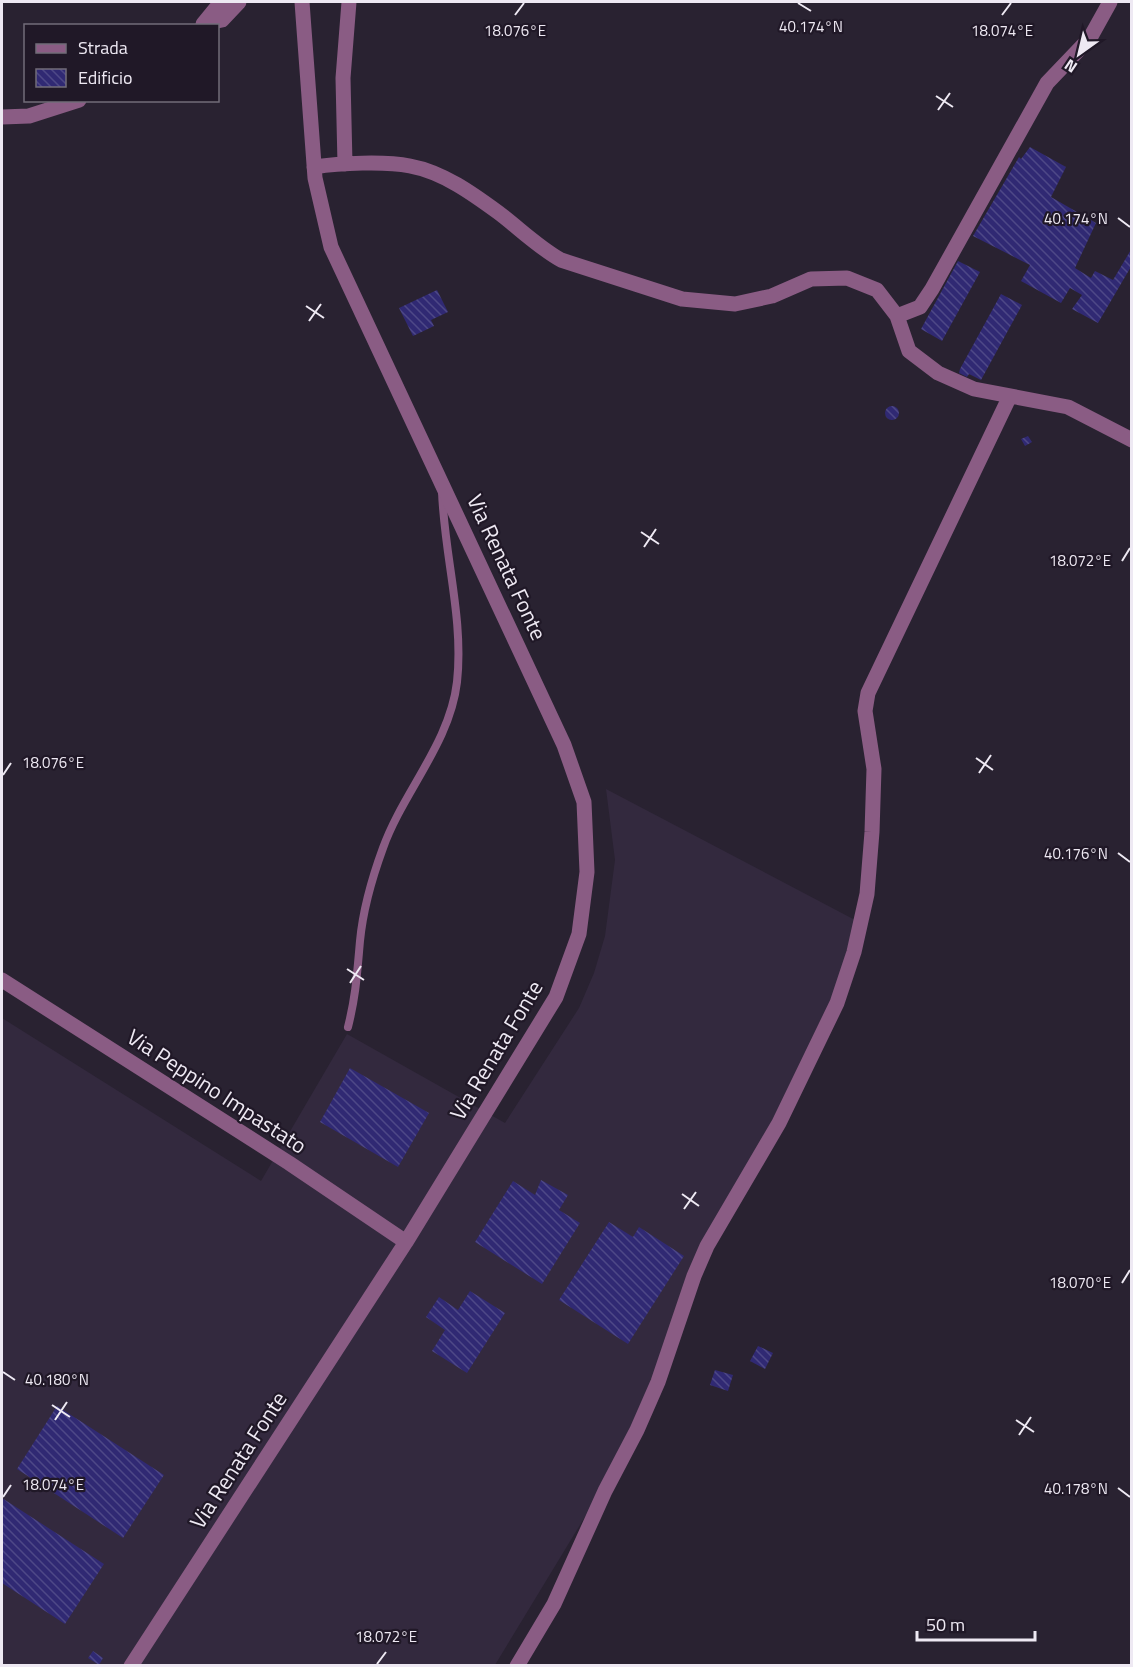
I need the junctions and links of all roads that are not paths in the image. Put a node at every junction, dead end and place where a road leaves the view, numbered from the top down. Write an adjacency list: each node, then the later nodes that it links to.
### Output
1 (221, 2): 6 (street)
2 (239, 2): 7 (street)
3 (349, 2): 10 (street)
4 (1110, 2): 12 (street)
5 (300, 5): 11 (street, Via Renata Fonte)
6 (204, 24)
7 (207, 24)
8 (73, 102): 9 (street)
9 (2, 117)
10 (345, 164): 11 (street); 12 (street)
11 (314, 167): 15 (street, Via Renata Fonte)
12 (897, 315): 13 (street)
13 (1009, 398): 14 (street); 20 (street)
14 (1131, 440)
15 (441, 479): 17 (lane); 18 (street, Via Renata Fonte)
16 (2, 980): 18 (street, Via Peppino Impastato)
17 (348, 1027)
18 (406, 1242): 19 (street, Via Renata Fonte)
19 (131, 1665)
20 (517, 1665)

